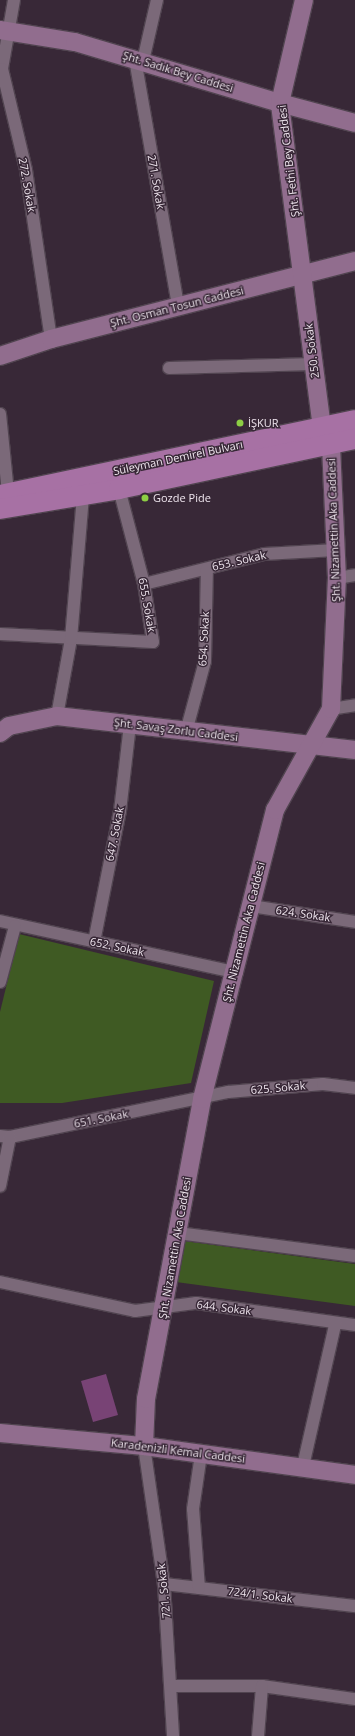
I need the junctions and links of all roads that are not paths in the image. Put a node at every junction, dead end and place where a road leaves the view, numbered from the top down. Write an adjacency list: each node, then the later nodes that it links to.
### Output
1 (14, 0): 4 (street, 272. Sokak)
2 (157, 0): 5 (street)
3 (304, 0): 6 (street, Şht. Fethi Bey Caddesi)
4 (3, 30): 5 (street, Şht. Sadık Bey Caddesi); 11 (street, 272. Sokak)
5 (139, 60): 6 (street, Şht. Sadık Bey Caddesi); 10 (street, 271. Sokak)
6 (280, 103): 7 (street, Şht. Sadık Bey Caddesi); 9 (street, Şht. Fethi Bey Caddesi)
7 (355, 123)
8 (355, 261): 9 (street, Şht. Osman Tosun Caddesi)
9 (303, 275): 10 (street, Şht. Osman Tosun Caddesi); 13 (street, 250. Sokak)
10 (178, 306): 11 (street, Şht. Osman Tosun Caddesi)
11 (52, 339): 12 (street, Şht. Osman Tosun Caddesi)
12 (0, 356)
13 (314, 364): 14 (street); 17 (street, 250. Sokak)
14 (169, 368)
15 (0, 414): 21 (street)
16 (355, 420): 17 (main road, Süleyman Demirel Bulvarı)
17 (326, 436): 18 (main road, Süleyman Demirel Bulvarı); 19 (main road, Süleyman Demirel Bulvarı); 21 (main road, Süleyman Demirel Bulvarı); 22 (street, Şht. Nizamettin Aka Caddesi)
18 (355, 439)
19 (119, 489): 20 (main road, Süleyman Demirel Bulvarı); 26 (street, 655. Sokak)
20 (83, 495): 21 (main road, Süleyman Demirel Bulvarı); 28 (street)
21 (3, 499)
22 (336, 550): 23 (street, 653. Sokak); 25 (street, Şht. Nizamettin Aka Caddesi)
23 (206, 569): 26 (street, 653. Sokak); 33 (street, 654. Sokak)
24 (355, 575): 25 (street)
25 (337, 578): 30 (street, Şht. Nizamettin Aka Caddesi)
26 (144, 584): 28 (street, 655. Sokak)
27 (0, 634): 28 (street, 655. Sokak)
28 (70, 639): 31 (street)
29 (355, 705): 30 (street)
30 (331, 709): 35 (street, Şht. Nizamettin Aka Caddesi)
31 (57, 716): 32 (street, Şht. Savaş Zorlu Caddesi); 34 (street, Şht. Savaş Zorlu Caddesi)
32 (130, 725): 33 (street, Şht. Savaş Zorlu Caddesi); 41 (street, 647. Sokak)
33 (186, 732): 35 (street, Şht. Savaş Zorlu Caddesi)
34 (0, 733)
35 (312, 746): 36 (street, Şht. Savaş Zorlu Caddesi); 37 (street, Şht. Nizamettin Aka Caddesi)
36 (355, 750)
37 (251, 906): 39 (street, 624. Sokak); 42 (street, Şht. Nizamettin Aka Caddesi)
38 (0, 921): 40 (street, 652. Sokak)
39 (355, 922)
40 (15, 926): 41 (street, 652. Sokak); 43 (street)
41 (94, 942): 42 (street, 652. Sokak)
42 (234, 972): 45 (street, Şht. Nizamettin Aka Caddesi)
43 (0, 982)
44 (355, 1088): 45 (street, 625. Sokak)
45 (202, 1099): 46 (street, 651. Sokak); 48 (street, Şht. Nizamettin Aka Caddesi)
46 (5, 1137): 47 (street)
47 (0, 1186)
48 (178, 1233): 49 (street); 51 (street, Şht. Nizamettin Aka Caddesi)
49 (355, 1256)
50 (0, 1282): 51 (street, 644. Sokak)
51 (165, 1308): 52 (street, 644. Sokak); 55 (street, Şht. Nizamettin Aka Caddesi)
52 (335, 1325): 53 (street, 644. Sokak); 57 (street)
53 (355, 1326)
54 (0, 1434): 55 (street, Karadenizli Kemal Caddesi)
55 (144, 1446): 56 (street, Karadenizli Kemal Caddesi); 59 (street, 721. Sokak)
56 (202, 1454): 57 (street, Karadenizli Kemal Caddesi); 60 (street)
57 (302, 1466): 58 (street, Karadenizli Kemal Caddesi)
58 (355, 1475)
59 (164, 1584): 60 (street, 724/1. Sokak); 62 (street, 721. Sokak)
60 (199, 1588): 61 (street, 724/1. Sokak)
61 (355, 1606)
62 (171, 1686): 63 (street); 65 (street, 721. Sokak)
63 (262, 1686): 64 (street); 66 (street)
64 (355, 1699)
65 (173, 1736)
66 (258, 1736)

